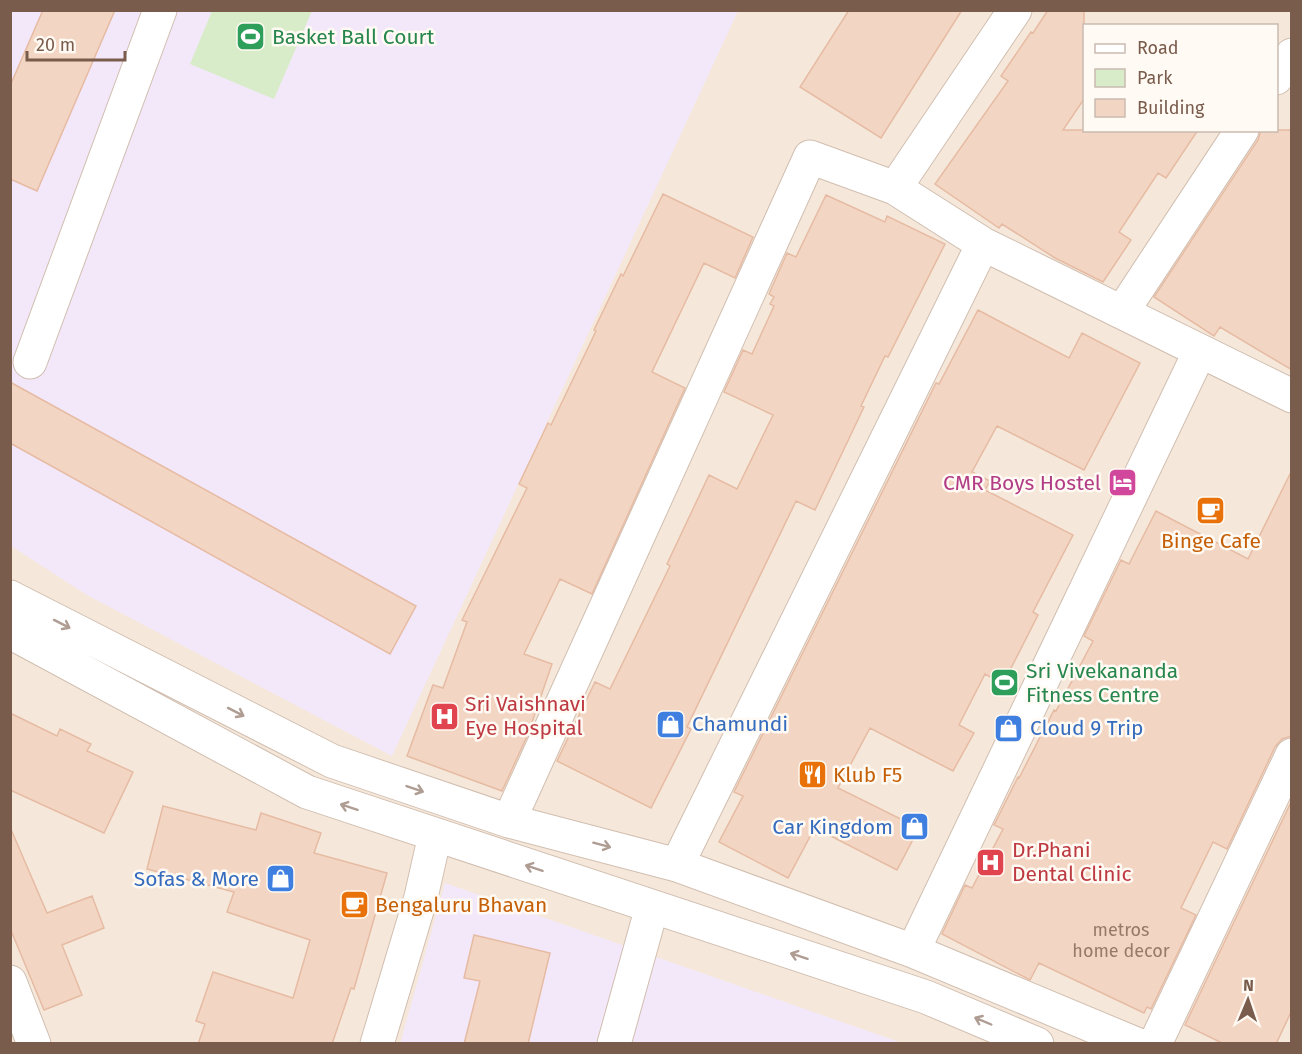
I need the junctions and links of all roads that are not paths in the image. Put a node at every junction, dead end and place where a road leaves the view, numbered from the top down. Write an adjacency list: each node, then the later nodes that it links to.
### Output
1 (160, 10): 10 (street)
2 (1015, 10): 6 (street)
3 (1292, 55): 4 (street)
4 (1278, 75)
5 (1241, 132): 8 (street)
6 (895, 188): 7 (street); 15 (street)
7 (983, 244): 8 (street); 17 (street)
8 (1122, 312): 9 (street)
9 (1200, 351): 11 (street); 19 (street)
10 (30, 362)
11 (1292, 396)
12 (10, 597): 15 (street, one-way to 15)
13 (10, 632): 16 (street, one-way to 13)
14 (1292, 755): 26 (street)
15 (509, 821): 17 (street, one-way to 17)
16 (435, 835): 18 (street, one-way to 16); 22 (street)
17 (677, 865): 19 (street)
18 (652, 907): 23 (street); 24 (street, one-way to 18)
19 (913, 951): 25 (street)
20 (10, 982): 21 (street)
21 (34, 1044)
22 (377, 1044)
23 (614, 1044)
24 (1036, 1044)
25 (1136, 1044)
26 (1155, 1044)

